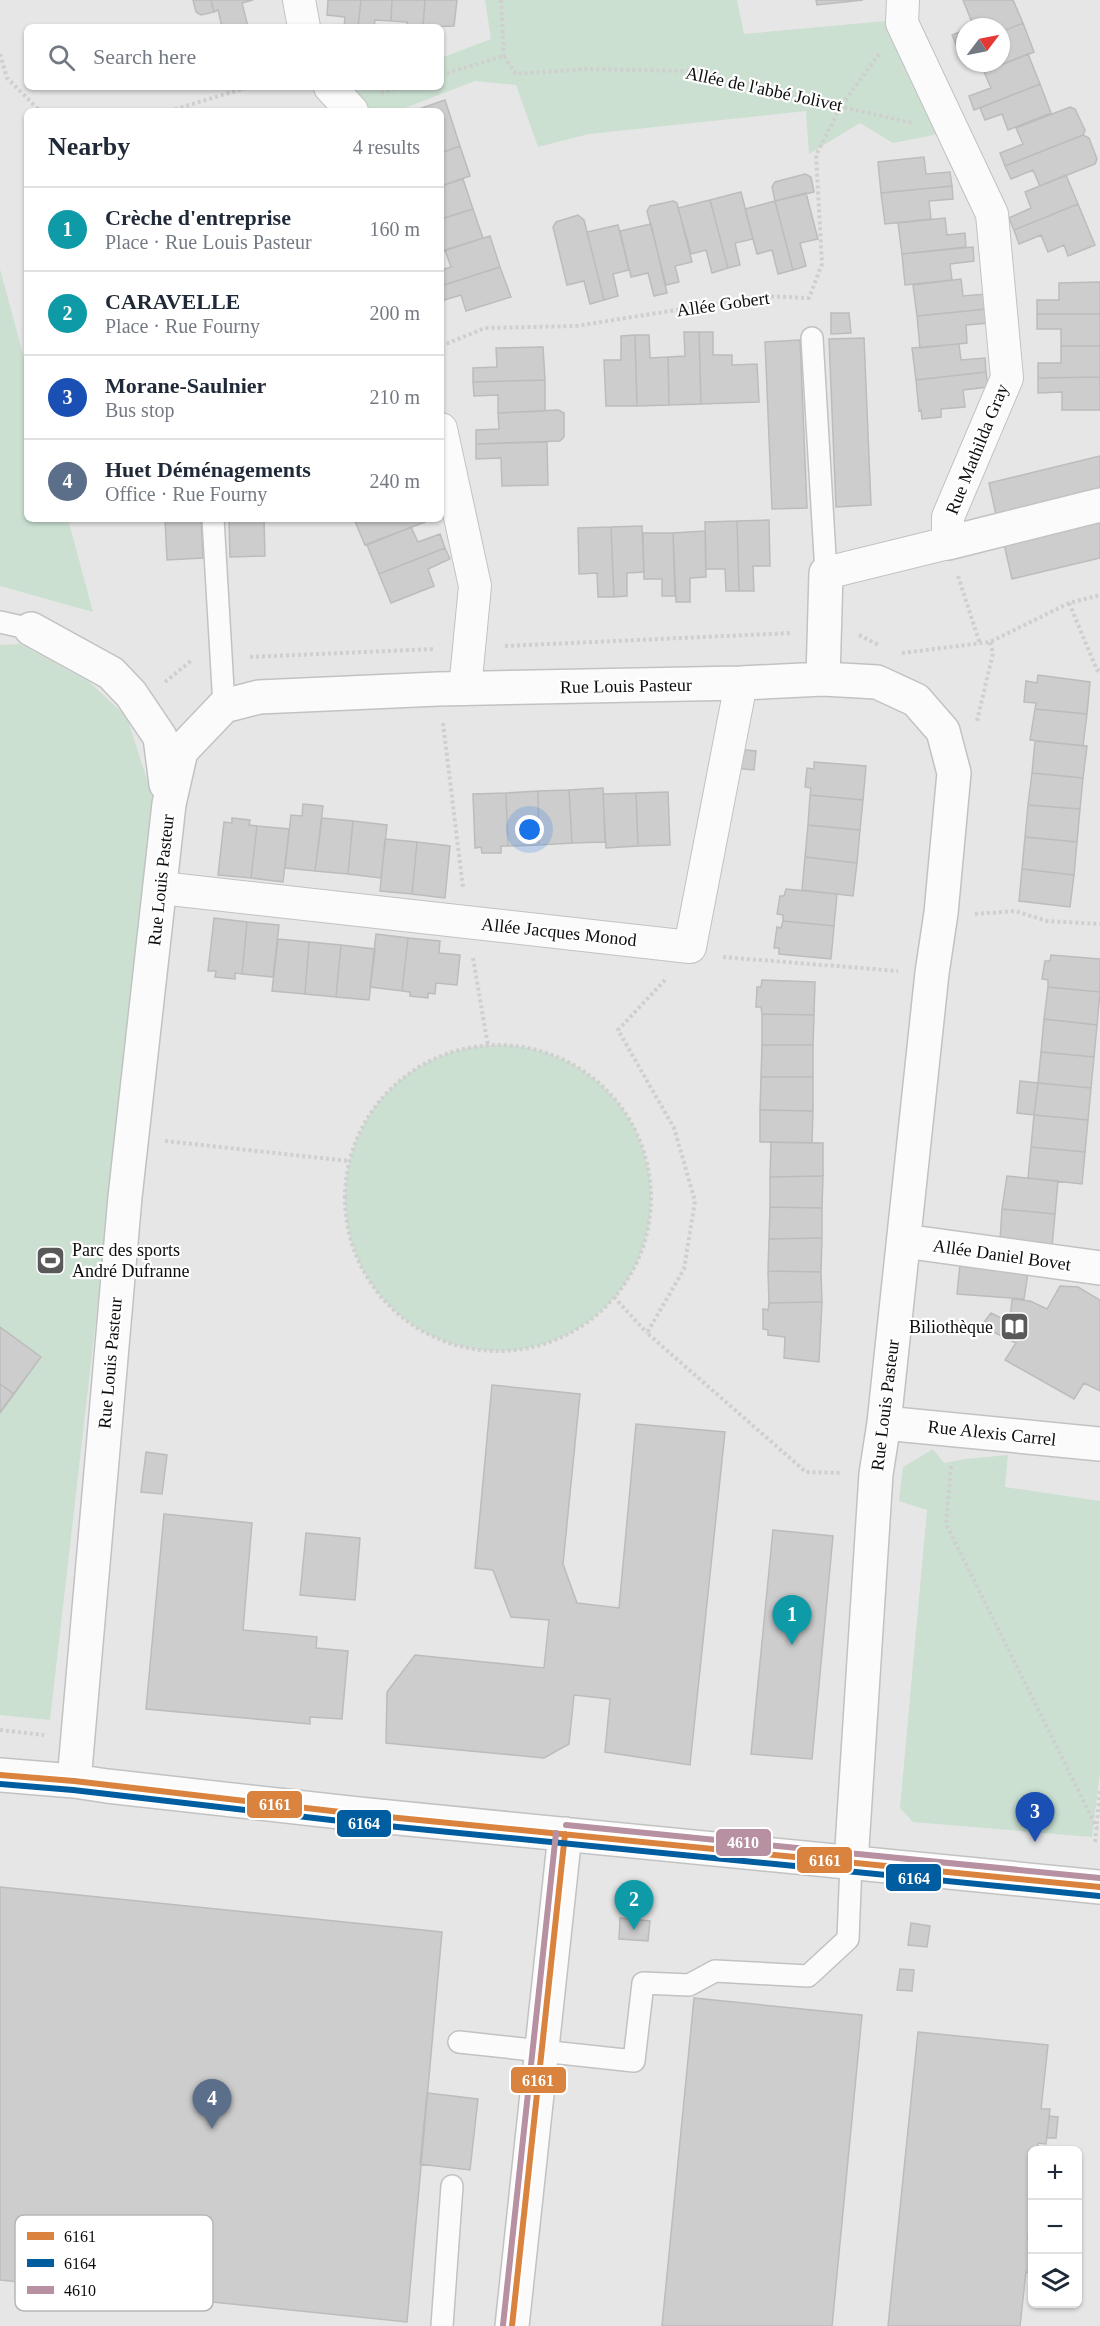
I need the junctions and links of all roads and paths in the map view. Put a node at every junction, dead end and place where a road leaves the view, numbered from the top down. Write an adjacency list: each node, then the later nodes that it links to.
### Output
1 (299, 0): 4 (street)
2 (501, 0): 6 (path)
3 (903, 12): 10 (path); 14 (street, Rue Mathilda Gray)
4 (303, 24)
5 (0, 54): 11 (path)
6 (504, 56): 7 (path); 10 (path, Allée de l'abbé Jolivet)
7 (444, 74)
8 (239, 90): 12 (path)
9 (333, 90): 13 (street)
10 (841, 106): 14 (path, Allée de l'abbé Jolivet); 16 (path, Allée Gobert)
11 (37, 108)
12 (179, 108)
13 (349, 108)
14 (953, 134): 20 (street, Rue Mathilda Gray)
15 (812, 338): 21 (lane)
16 (444, 345)
17 (444, 443): 34 (street)
18 (1100, 505): 20 (street)
19 (213, 522): 35 (lane)
20 (948, 543): 21 (street); 28 (path)
21 (826, 573): 25 (street)
22 (1100, 595): 23 (path)
23 (1069, 603): 27 (path); 31 (path)
24 (0, 622): 26 (lane)
25 (823, 624): 29 (path); 32 (street)
26 (31, 629): 37 (street, Rue Louis Pasteur)
27 (990, 642): 28 (path); 36 (path)
28 (980, 644): 30 (path)
29 (884, 648)
30 (893, 654)
31 (1100, 671)
32 (823, 680): 33 (street, Rue Louis Pasteur); 36 (street, Rue Louis Pasteur)
33 (741, 683): 34 (street, Rue Louis Pasteur); 42 (street)
34 (452, 689): 35 (street, Rue Louis Pasteur); 40 (path)
35 (224, 706): 37 (street, Rue Louis Pasteur)
36 (954, 773): 39 (street, Rue Louis Pasteur)
37 (169, 804): 38 (street, Rue Louis Pasteur)
38 (161, 888): 40 (street, Allée Jacques Monod); 45 (street, Rue Louis Pasteur)
39 (941, 913): 41 (path); 43 (street, Rue Louis Pasteur)
40 (467, 921): 42 (street, Allée Jacques Monod); 44 (path)
41 (1100, 924)
42 (690, 947): 43 (path); 51 (path)
43 (932, 973): 47 (street, Rue Louis Pasteur)
44 (488, 1046): 46 (path); 50 (path)
45 (133, 1138): 46 (path); 59 (street, Rue Louis Pasteur)
46 (349, 1161): 50 (path)
47 (904, 1241): 49 (street, Allée Daniel Bovet); 52 (street, Rue Louis Pasteur)
48 (1100, 1261): 49 (street)
49 (1100, 1268)
50 (614, 1298): 51 (path)
51 (647, 1333): 55 (path)
52 (884, 1423): 53 (street, Rue Alexis Carrel); 55 (street, Rue Louis Pasteur)
53 (949, 1429): 54 (street, Rue Alexis Carrel); 61 (path)
54 (1100, 1444)
55 (876, 1474): 64 (street, Rue Louis Pasteur)
56 (0, 1730): 57 (path)
57 (45, 1735)
58 (0, 1775): 59 (street)
59 (74, 1781): 62 (street)
60 (1100, 1791): 61 (path)
61 (1097, 1828): 63 (path)
62 (565, 1834): 64 (street); 67 (street)
63 (1095, 1842)
64 (851, 1863): 65 (street); 67 (lane)
65 (1100, 1887)
66 (459, 2042): 67 (lane)
67 (541, 2051): 70 (street)
68 (452, 2186): 69 (lane)
69 (442, 2326)
70 (513, 2326)

